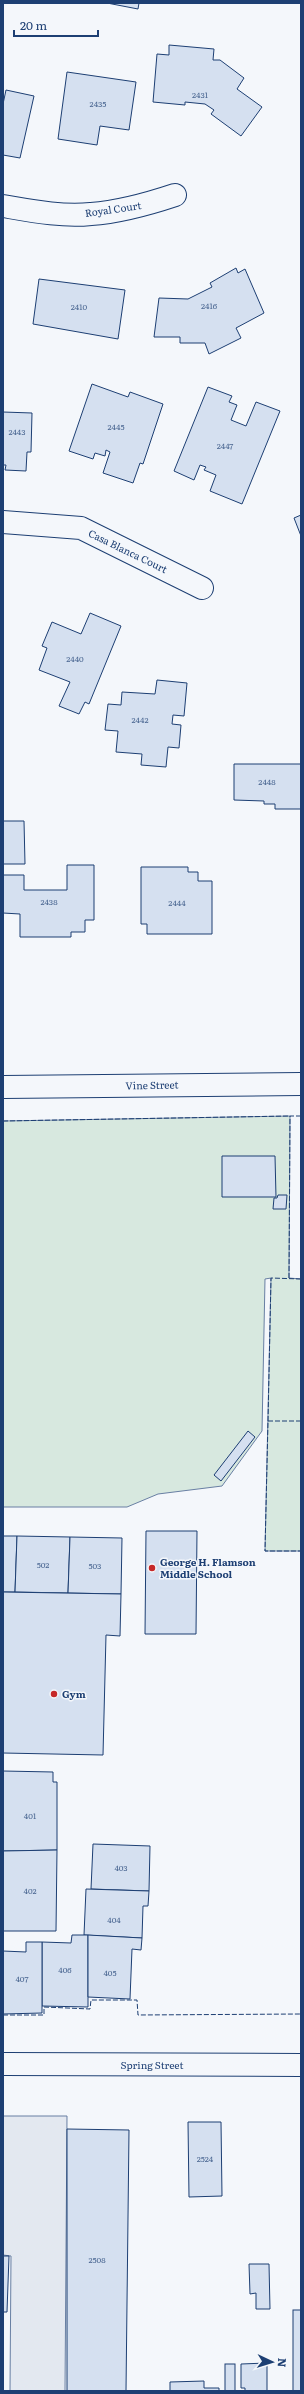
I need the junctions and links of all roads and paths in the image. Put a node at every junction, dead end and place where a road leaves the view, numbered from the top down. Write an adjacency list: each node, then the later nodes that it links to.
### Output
1 (175, 195): 2 (street, Royal Court)
2 (3, 206)
3 (3, 522): 4 (street, Casa Blanca Court)
4 (202, 588)
5 (301, 1084): 6 (street, Vine Street)
6 (3, 1087)
7 (3, 2064): 8 (street, Spring Street)
8 (301, 2065)

